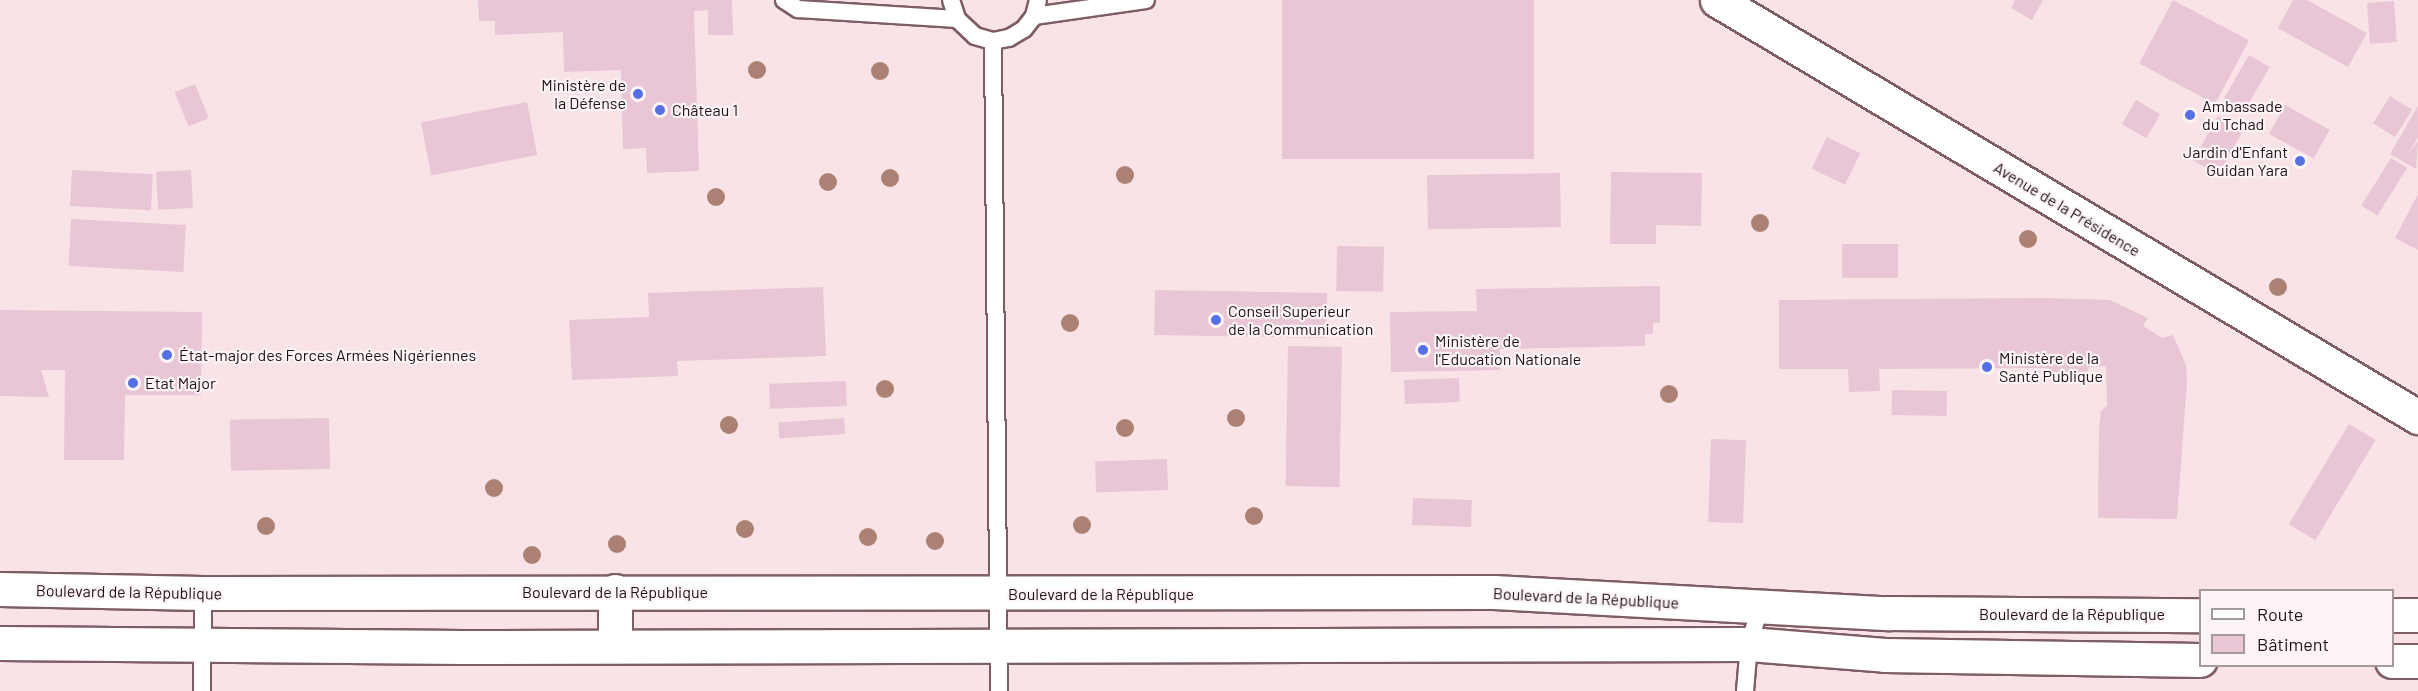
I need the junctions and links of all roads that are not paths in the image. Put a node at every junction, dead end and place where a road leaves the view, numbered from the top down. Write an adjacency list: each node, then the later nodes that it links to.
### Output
1 (784, 0): 6 (lane)
2 (951, 0): 6 (lane)
3 (1146, 0): 5 (lane)
4 (1717, 0): 8 (main road, Avenue de la Présidence)
5 (1036, 8): 7 (lane)
6 (957, 19): 7 (lane)
7 (993, 40): 13 (lane)
8 (2418, 417)
9 (0, 589): 12 (main road, Boulevard de la République)
10 (615, 591): 12 (main road, Boulevard de la République); 13 (main road, Boulevard de la République); 22 (main road)
11 (1494, 592): 14 (main road, Boulevard de la République); 15 (main road, Boulevard de la République); 23 (main road)
12 (203, 593): 21 (lane)
13 (997, 594): 14 (main road, Boulevard de la République); 25 (lane)
14 (1267, 595): 26 (main road)
15 (1760, 608): 16 (main road, Boulevard de la République); 24 (lane)
16 (1888, 613): 17 (main road, Boulevard de la République); 27 (main road)
17 (2199, 615)
18 (2394, 615): 19 (main road)
19 (2418, 615)
20 (0, 643): 21 (main road)
21 (202, 643): 22 (main road); 31 (lane)
22 (615, 644): 25 (main road)
23 (1495, 644): 24 (main road); 26 (main road)
24 (1749, 644): 27 (main road); 33 (lane)
25 (998, 646): 26 (main road); 32 (lane)
26 (1265, 647)
27 (1885, 655): 28 (main road)
28 (2199, 660)
29 (2394, 661): 30 (main road)
30 (2418, 661)
31 (202, 691)
32 (999, 691)
33 (1745, 691)

